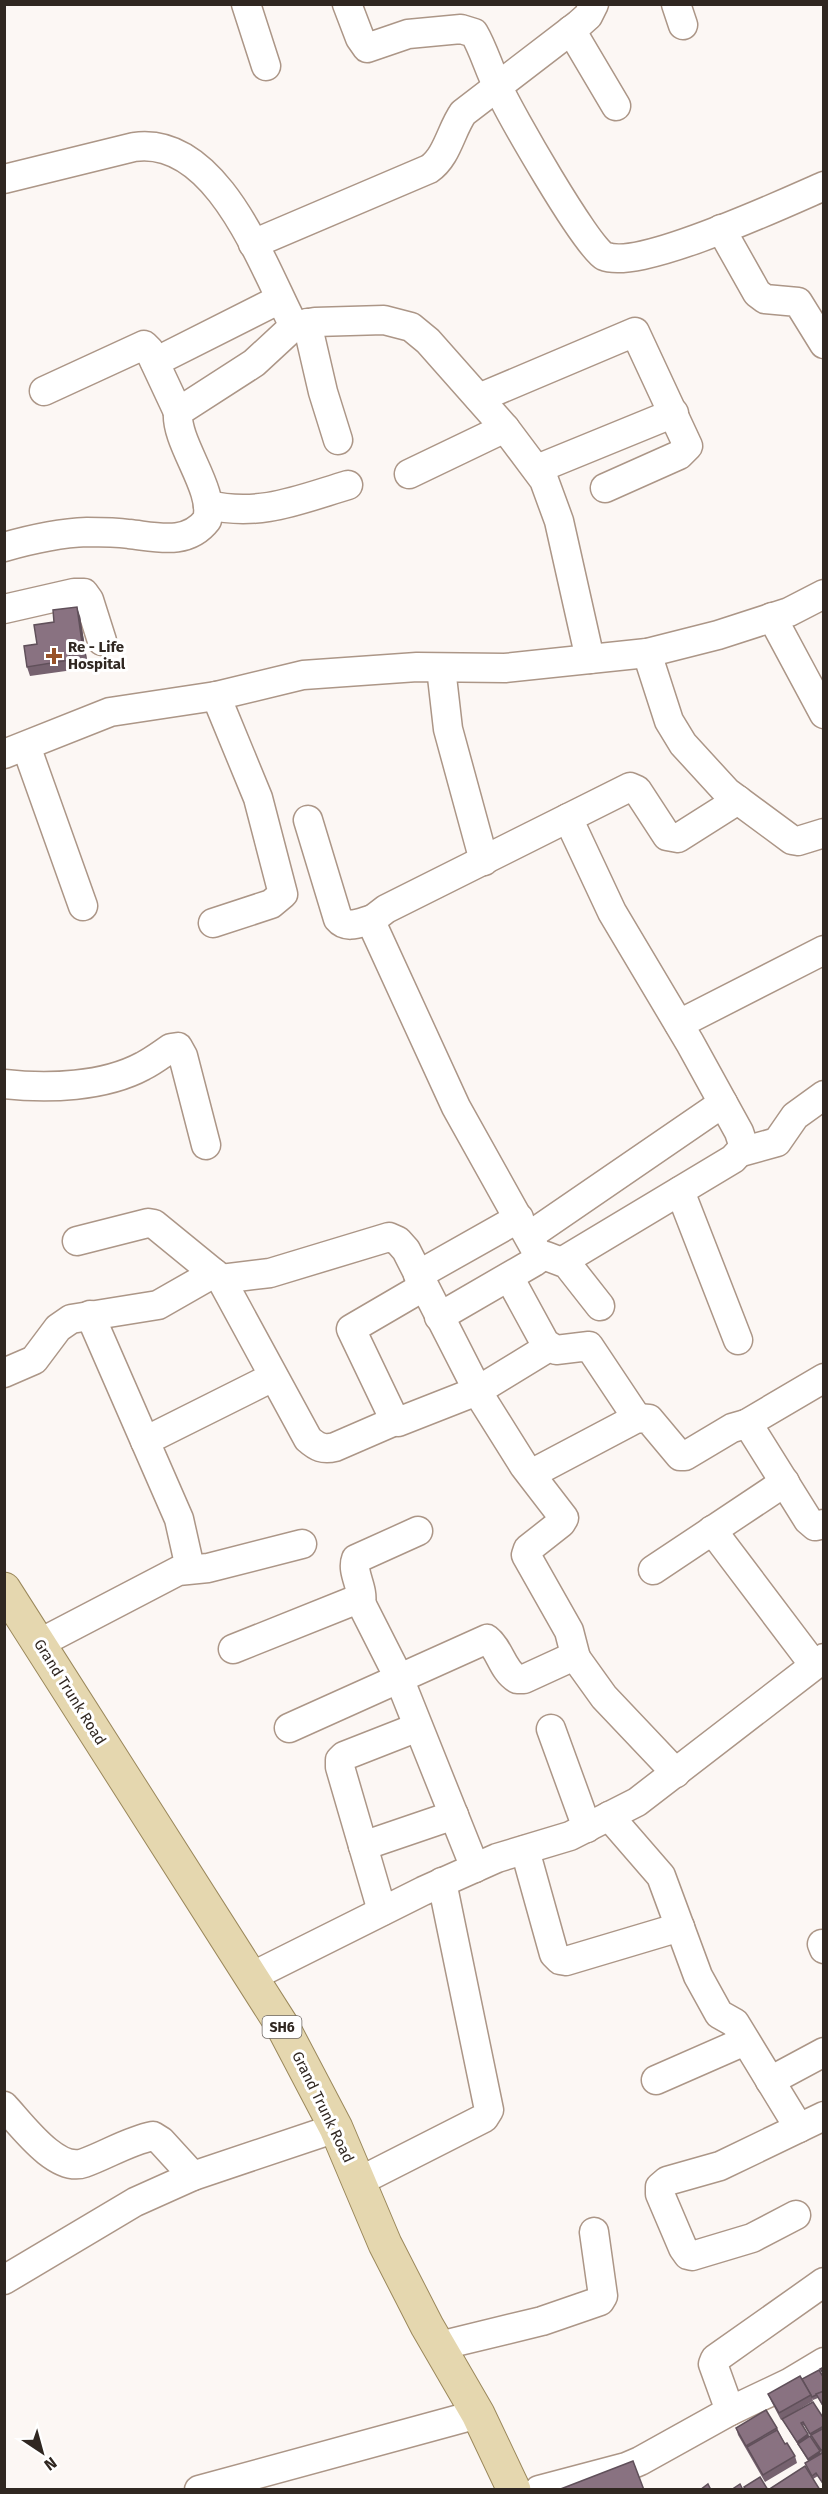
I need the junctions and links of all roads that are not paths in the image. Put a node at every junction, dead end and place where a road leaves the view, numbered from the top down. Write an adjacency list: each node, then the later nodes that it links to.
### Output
1 (246, 4): 5 (street)
2 (347, 4): 6 (street)
3 (594, 4): 4 (street)
4 (572, 30): 6 (street); 7 (street)
5 (266, 66)
6 (498, 87): 10 (street); 11 (street)
7 (616, 106)
8 (4, 179): 11 (street)
9 (824, 186): 10 (street)
10 (721, 230): 14 (street)
11 (253, 244): 12 (street)
12 (280, 299): 13 (street); 15 (street)
13 (300, 325): 17 (street); 18 (street); 21 (street)
14 (824, 344)
15 (155, 362): 16 (street); 18 (street)
16 (44, 391)
17 (479, 398): 19 (street); 20 (street)
18 (178, 412): 26 (street)
19 (674, 413): 22 (street); 25 (street)
20 (505, 428): 22 (street); 23 (street)
21 (339, 440)
22 (537, 469): 33 (street)
23 (409, 474)
24 (348, 485): 26 (street)
25 (604, 488)
26 (208, 505): 27 (street)
27 (4, 547)
28 (824, 594): 30 (street)
29 (4, 609): 31 (street)
30 (772, 617): 32 (street); 36 (street)
31 (102, 641)
32 (647, 653): 33 (street); 38 (street)
33 (591, 659): 34 (street)
34 (441, 668): 35 (street); 42 (street)
35 (216, 696): 37 (street); 45 (street)
36 (824, 714)
37 (15, 750): 43 (street)
38 (738, 800): 39 (street); 41 (street)
39 (568, 818): 42 (street); 47 (street)
40 (308, 820): 44 (street)
41 (824, 833)
42 (484, 861): 44 (street)
43 (83, 906)
44 (373, 919): 55 (street)
45 (213, 923)
46 (824, 950): 47 (street)
47 (679, 1024): 50 (street)
48 (4, 1084): 51 (street)
49 (822, 1099): 52 (street)
50 (723, 1103): 52 (street); 55 (street)
51 (206, 1145)
52 (741, 1152): 53 (street)
53 (680, 1191): 55 (street); 62 (street)
54 (77, 1241): 56 (street)
55 (537, 1242): 57 (street); 58 (street); 59 (street)
56 (218, 1276): 58 (street); 60 (street); 65 (street)
57 (508, 1276): 61 (street); 63 (street)
58 (420, 1281): 61 (street); 69 (street)
59 (600, 1306)
60 (90, 1316): 64 (street); 71 (street)
61 (439, 1317): 67 (street)
62 (738, 1340)
63 (549, 1347): 67 (street); 68 (street)
64 (4, 1373)
65 (273, 1377): 69 (street); 71 (street)
66 (824, 1378): 70 (street)
67 (477, 1391): 69 (street); 72 (street)
68 (637, 1418): 70 (street); 72 (street)
69 (394, 1421)
70 (746, 1424): 73 (street)
71 (145, 1441): 78 (street)
72 (531, 1474): 84 (street)
73 (785, 1482): 74 (street); 75 (street)
74 (824, 1524)
75 (712, 1530): 79 (street); 85 (street)
76 (418, 1531): 81 (street)
77 (302, 1544): 78 (street)
78 (190, 1568): 82 (street)
79 (653, 1570)
80 (4, 1589): 82 (main road, Grand Trunk Road / SH6)
81 (361, 1603): 83 (street); 86 (street)
82 (40, 1643): 99 (main road, Grand Trunk Road / SH6)
83 (233, 1649)
84 (576, 1658): 86 (street); 90 (street)
85 (819, 1661): 90 (street)
86 (399, 1678): 87 (street); 88 (street)
87 (418, 1727): 91 (street); 93 (street)
88 (289, 1728)
89 (551, 1729): 92 (street)
90 (676, 1773): 92 (street)
91 (454, 1815): 93 (street); 95 (street)
92 (598, 1822): 94 (street); 98 (street)
93 (363, 1846): 97 (street)
94 (525, 1850): 95 (street); 98 (street)
95 (475, 1868): 96 (street)
96 (442, 1882): 97 (street); 108 (street)
97 (382, 1911): 99 (street)
98 (680, 1927): 100 (street)
99 (250, 1977): 106 (main road, Grand Trunk Road / SH6)
100 (745, 2041): 102 (street); 103 (street)
101 (824, 2052): 103 (street)
102 (656, 2080)
103 (770, 2081): 105 (street)
104 (4, 2106): 107 (street)
105 (811, 2122): 109 (street)
106 (336, 2128): 107 (street); 108 (main road, Grand Trunk Road / SH6)
107 (193, 2176): 111 (street)
108 (358, 2182): 113 (main road, Grand Trunk Road / SH6)
109 (796, 2215)
110 (594, 2232): 113 (street)
111 (4, 2280)
112 (824, 2282): 115 (street)
113 (439, 2346): 116 (main road, Grand Trunk Road / SH6)
114 (824, 2362): 115 (street)
115 (729, 2411): 119 (street)
116 (478, 2414): 117 (street); 118 (main road, Grand Trunk Road / SH6)
117 (203, 2489)
118 (514, 2490)
119 (539, 2490)

